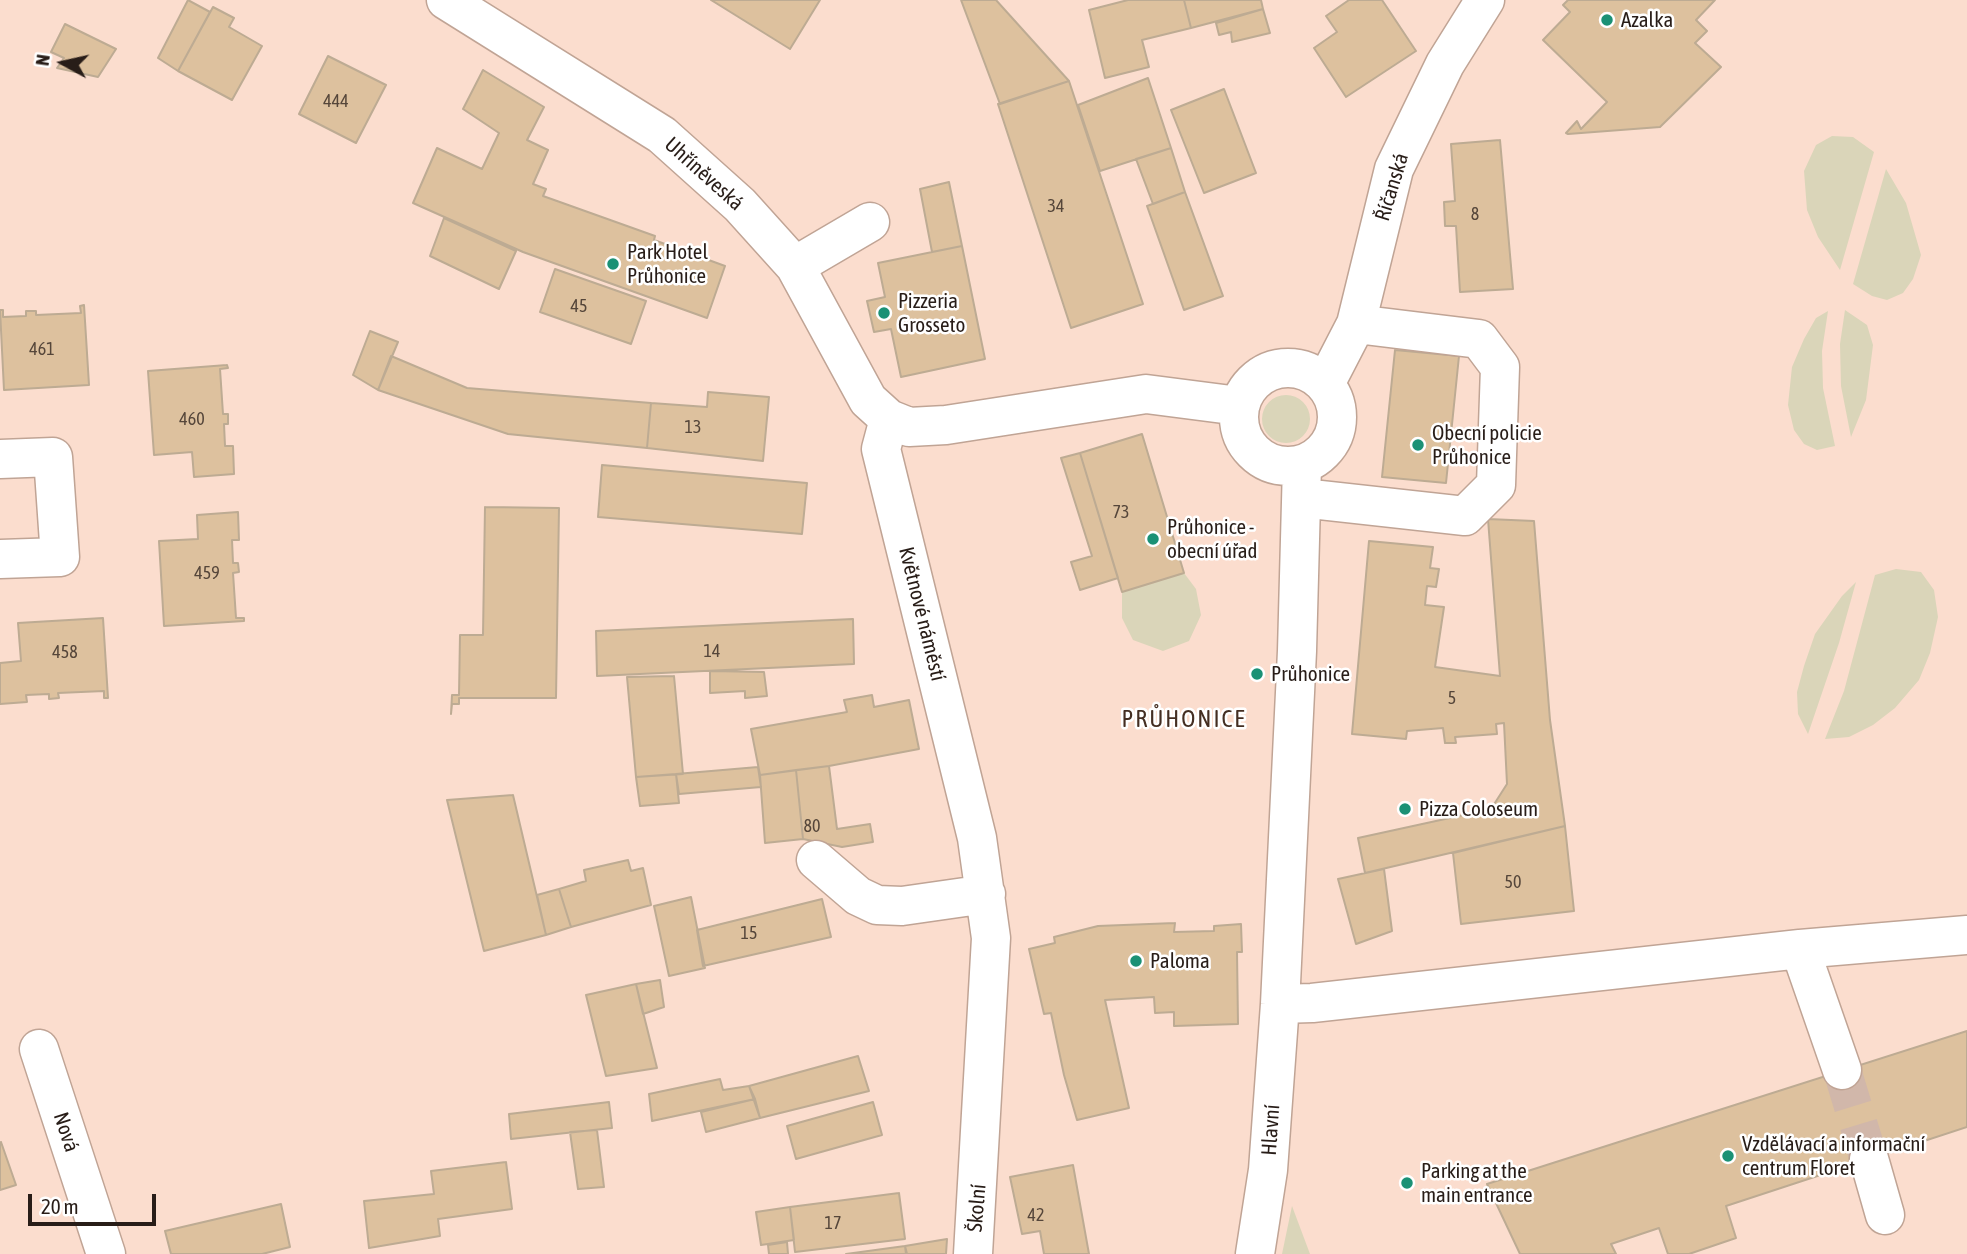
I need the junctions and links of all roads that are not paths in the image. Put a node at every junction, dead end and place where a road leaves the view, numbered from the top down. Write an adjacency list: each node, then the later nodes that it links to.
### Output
1 (446, 0): 4 (street, Uhříněveská)
2 (1485, 0): 5 (street, Říčanská)
3 (870, 222): 4 (street)
4 (795, 266): 8 (street, Uhříněveská)
5 (1356, 324): 6 (street, Říčanská); 10 (street)
6 (1325, 384): 7 (street); 10 (street)
7 (1240, 406): 8 (street); 10 (street)
8 (889, 419): 13 (street, Květnové náměstí)
9 (0, 459): 11 (street)
10 (1302, 481): 16 (street)
11 (0, 559)
12 (816, 860): 13 (street)
13 (986, 894): 20 (street, Květnové náměstí)
14 (1967, 935): 15 (street)
15 (1800, 949): 16 (street); 18 (street)
16 (1280, 1004): 24 (street, Hlavní)
17 (39, 1049): 22 (street, Nová)
18 (1842, 1070)
19 (1869, 1158): 21 (street)
20 (981, 1162): 23 (street, Školní)
21 (1885, 1215)
22 (106, 1254)
23 (973, 1254)
24 (1255, 1254)

